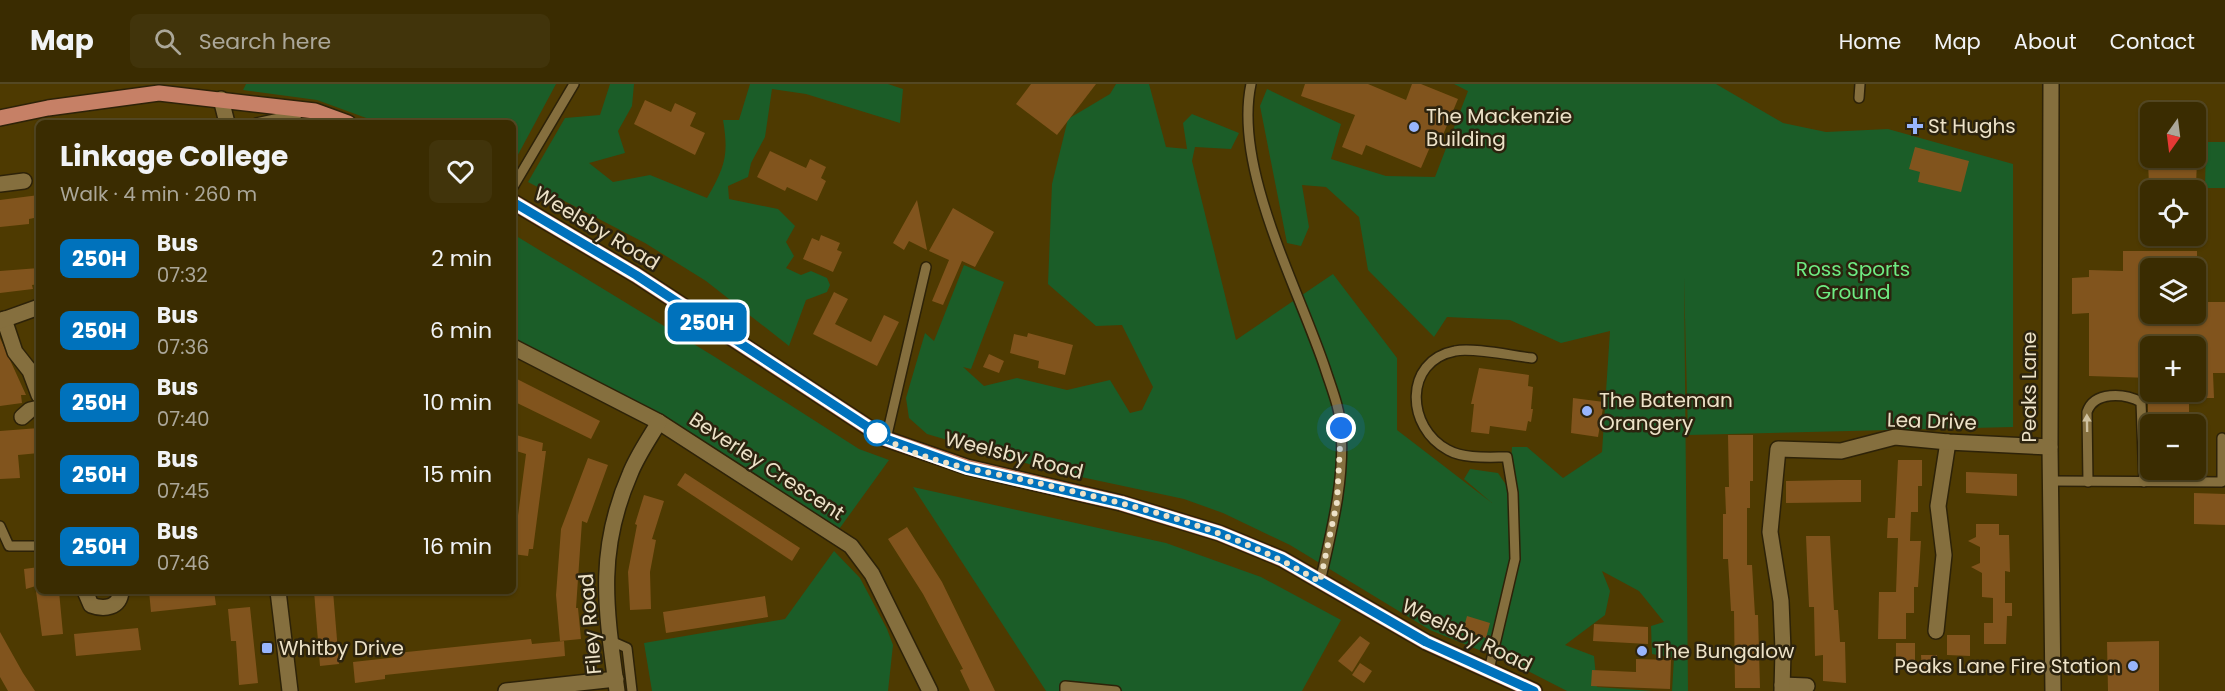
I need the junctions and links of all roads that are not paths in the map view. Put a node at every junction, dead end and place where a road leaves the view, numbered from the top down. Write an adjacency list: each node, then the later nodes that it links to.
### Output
1 (574, 84): 13 (lane)
2 (1251, 84): 34 (lane)
3 (1860, 84): 5 (lane)
4 (2051, 84): 28 (street, Peaks Lane)
5 (1859, 98)
6 (221, 99): 7 (main road); 8 (main road); 9 (street)
7 (315, 111): 10 (lane); 11 (main road)
8 (0, 118)
9 (225, 120)
10 (271, 120)
11 (340, 120)
12 (24, 181): 14 (street)
13 (516, 182)
14 (0, 184)
15 (516, 204): 26 (main road, Weelsby Road)
16 (926, 267): 26 (lane)
17 (36, 308): 18 (street)
18 (2, 320): 21 (street)
19 (516, 349): 24 (street, Beverley Crescent)
20 (1532, 358): 40 (lane)
21 (36, 387)
22 (36, 409): 23 (street)
23 (22, 417)
24 (659, 422): 39 (street, Filey Road); 47 (street, Beverley Crescent)
25 (2222, 438): 31 (lane)
26 (886, 439): 34 (main road, Weelsby Road)
27 (1948, 442): 28 (street, Lea Drive); 38 (street); 43 (street, Lea Drive)
28 (2050, 447): 29 (street, Peaks Lane)
29 (2051, 482): 30 (lane); 51 (street, Peaks Lane)
30 (2088, 482): 31 (lane); 31 (lane, one-way to 31)
31 (2144, 482)
32 (0, 526): 33 (lane)
33 (36, 546)
34 (1320, 582): 40 (main road, Weelsby Road)
35 (84, 594): 36 (street)
36 (120, 594)
37 (278, 594): 44 (street)
38 (1936, 631)
39 (611, 642): 41 (street, Filey Road); 46 (lane)
40 (1489, 670): 50 (main road, Weelsby Road)
41 (616, 685): 45 (street)
42 (1807, 686): 43 (street)
43 (1782, 688)
44 (290, 691)
45 (506, 691)
46 (632, 691)
47 (930, 691)
48 (1065, 691): 49 (lane)
49 (1116, 691)
50 (1534, 691)
51 (2053, 691)

